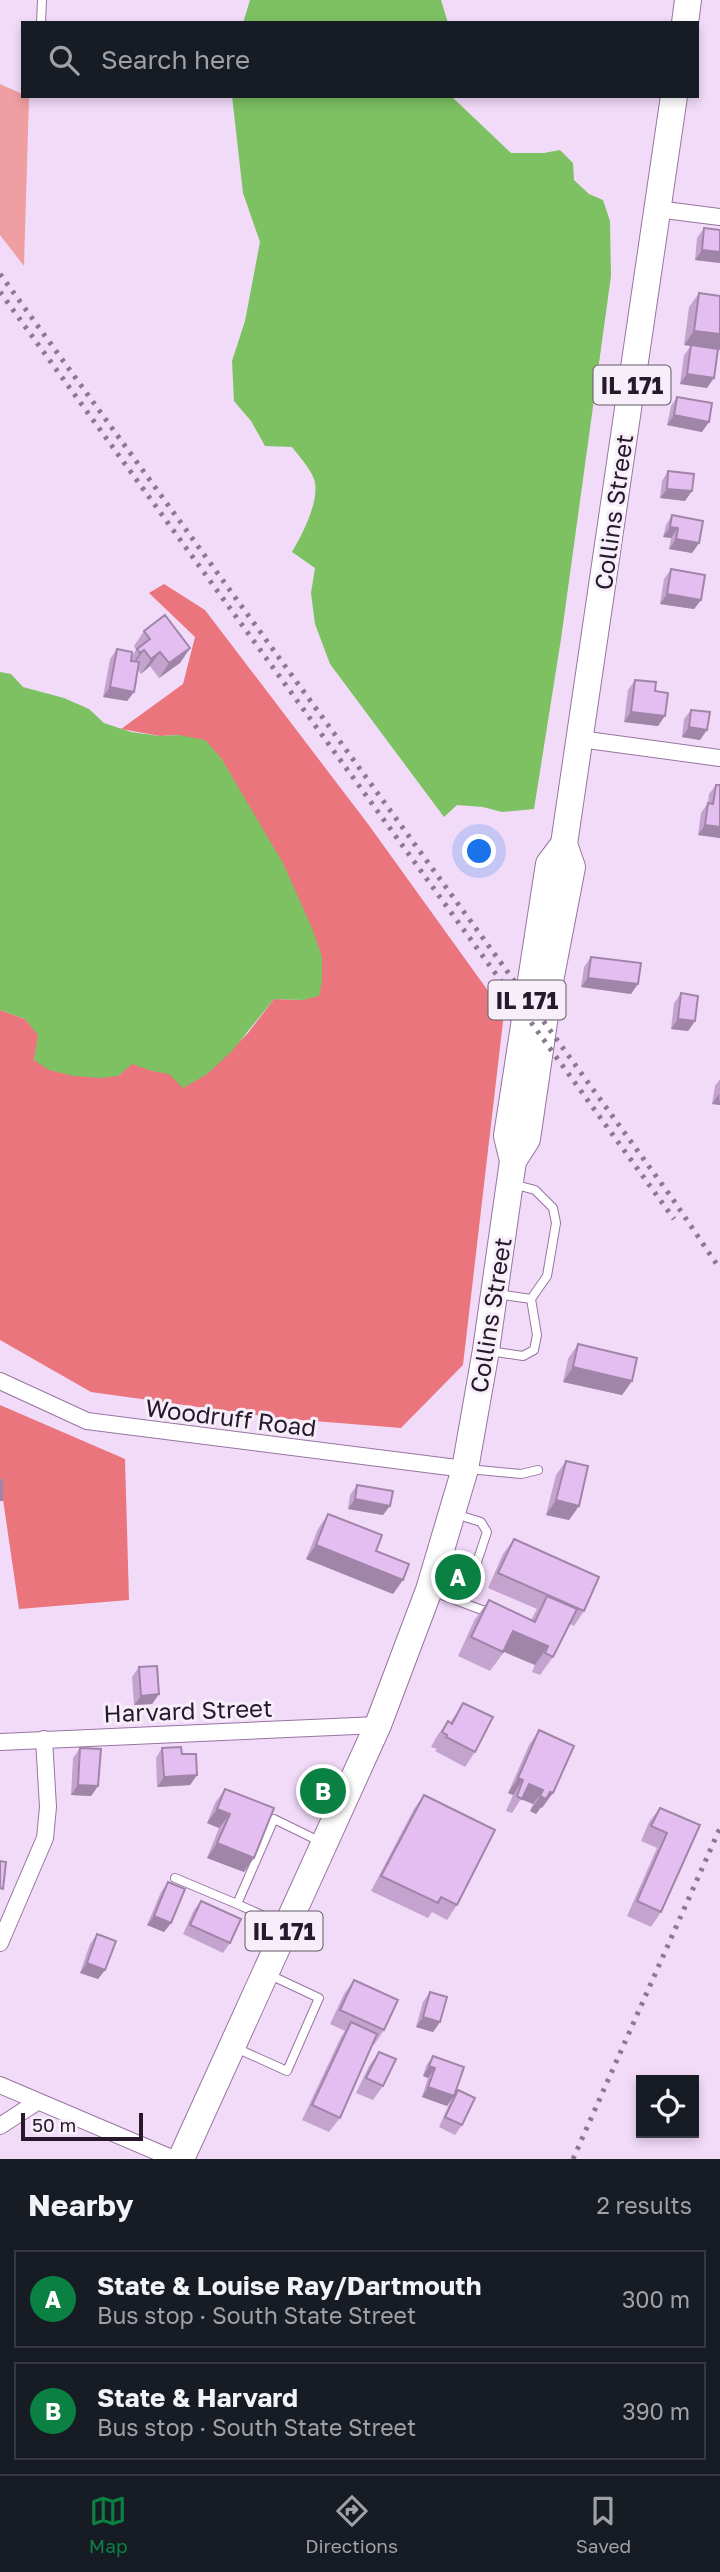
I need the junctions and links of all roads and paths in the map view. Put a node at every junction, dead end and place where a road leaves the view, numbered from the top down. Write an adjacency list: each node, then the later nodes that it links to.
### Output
1 (42, 0): 3 (lane)
2 (688, 0): 4 (main road)
3 (41, 21)
4 (685, 21)
5 (674, 98): 6 (main road, Collins Street / IL 171)
6 (657, 209): 7 (street); 8 (main road, Collins Street / IL 171)
7 (720, 217)
8 (580, 738): 9 (street); 10 (main road, Collins Street / IL 171)
9 (720, 758)
10 (512, 1172): 11 (main road, Collins Street / IL 171); 12 (lane)
11 (495, 1294): 12 (lane); 13 (main road, Collins Street / IL 171)
12 (531, 1299): 13 (lane)
13 (486, 1350): 15 (main road, Collins Street / IL 171)
14 (0, 1381): 15 (street, Woodruff Road)
15 (465, 1469): 16 (lane); 17 (main road, IL 171)
16 (538, 1470)
17 (452, 1513): 18 (lane); 19 (main road, IL 171)
18 (477, 1562)
19 (429, 1590): 20 (lane); 21 (main road, IL 171)
20 (504, 1618)
21 (378, 1725): 22 (street, Harvard Street); 24 (main road, IL 171)
22 (44, 1739): 23 (street, Harvard Street); 28 (street)
23 (0, 1742)
24 (323, 1843): 26 (lane); 27 (main road, IL 171)
25 (176, 1878): 26 (lane)
26 (237, 1904): 27 (lane)
27 (286, 1926): 29 (main road, IL 171)
28 (0, 1943)
29 (264, 1972): 30 (main road, IL 171); 30 (lane)
30 (231, 2046): 35 (main road, IL 171)
31 (0, 2085): 32 (street)
32 (37, 2102): 33 (street); 34 (street)
33 (0, 2126)
34 (174, 2159)
35 (181, 2159)

